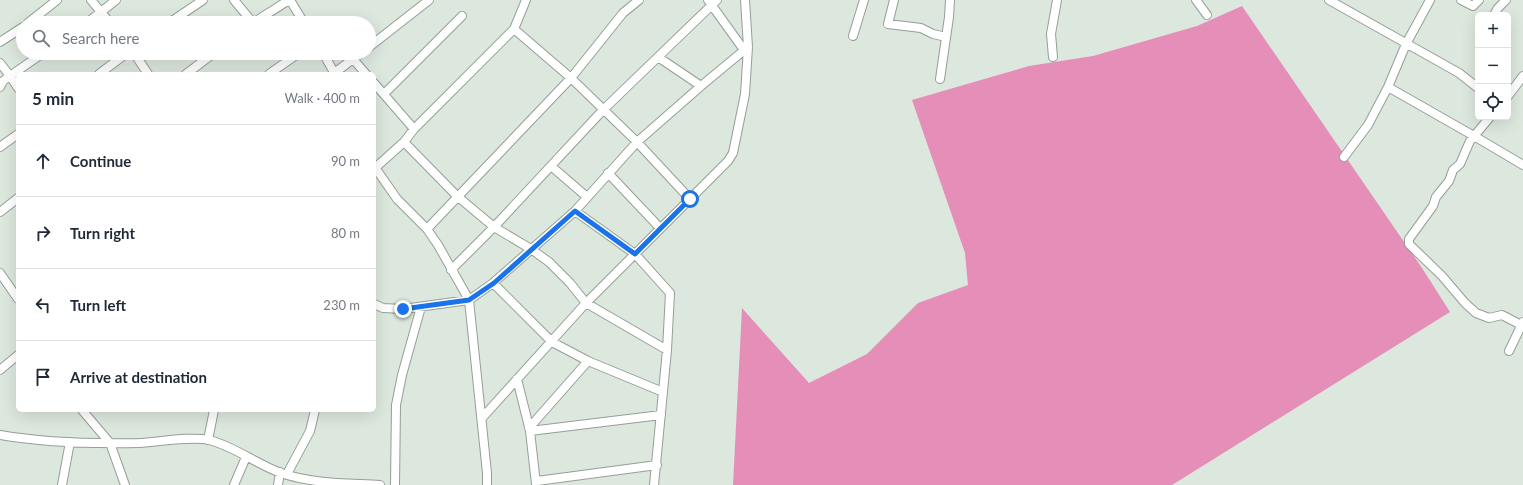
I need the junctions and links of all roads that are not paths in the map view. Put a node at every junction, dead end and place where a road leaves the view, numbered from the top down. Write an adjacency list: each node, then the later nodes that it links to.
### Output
1 (57, 0): 25 (street)
2 (91, 0): 23 (street)
3 (116, 0): 23 (street)
4 (203, 0): 28 (street)
5 (234, 0): 29 (street)
6 (290, 0): 30 (street); 31 (street)
7 (429, 0): 38 (street)
8 (526, 0): 33 (street)
9 (638, 0): 61 (street)
10 (745, 0): 40 (street)
11 (864, 0): 35 (street)
12 (894, 0): 36 (street)
13 (950, 0): 36 (street)
14 (1057, 0): 42 (street)
15 (1196, 0): 24 (street)
16 (1329, 0): 39 (street)
17 (1430, 0): 39 (street)
18 (1461, 0): 19 (street)
19 (1479, 0)
20 (1506, 0): 22 (street)
21 (712, 2): 40 (street); 41 (street)
22 (1496, 12)
23 (102, 13): 26 (street); 27 (street)
24 (1207, 15)
25 (37, 16)
26 (98, 16)
27 (104, 16)
28 (179, 16)
29 (247, 16)
30 (264, 16)
31 (300, 16)
32 (462, 16): 70 (street)
33 (514, 29): 61 (street); 73 (street)
34 (16, 32): 37 (street)
35 (853, 36)
36 (946, 36): 62 (street)
37 (0, 42)
38 (376, 42)
39 (1406, 44): 66 (street); 68 (street)
40 (746, 49): 65 (street); 87 (street)
41 (658, 56): 65 (street); 71 (street)
42 (1053, 57)
43 (33, 60): 59 (street)
44 (118, 60): 52 (street)
45 (139, 60): 53 (street)
46 (205, 60): 54 (street)
47 (289, 60): 55 (street)
48 (327, 60): 56 (street)
49 (352, 60): 57 (street)
50 (354, 60): 58 (street)
51 (0, 64): 59 (street)
52 (102, 72)
53 (147, 72)
54 (189, 72)
55 (272, 72)
56 (333, 72)
57 (337, 72)
58 (364, 72)
59 (10, 76): 63 (street); 67 (street)
60 (1523, 76): 69 (street)
61 (571, 78): 71 (street); 85 (street)
62 (940, 78)
63 (16, 85)
64 (376, 85): 70 (street)
65 (701, 86): 77 (street)
66 (1475, 86)
67 (0, 87)
68 (1388, 87): 75 (street); 79 (street)
69 (1511, 92)
70 (384, 94): 73 (street)
71 (603, 110): 77 (street); 82 (street)
72 (1487, 120): 75 (street)
73 (414, 129): 76 (street)
74 (16, 135): 78 (street)
75 (1474, 136): 80 (street); 104 (street)
76 (404, 142): 81 (street); 85 (street)
77 (637, 142): 84 (street); 87 (street)
78 (0, 147)
79 (1344, 156)
80 (1523, 165)
81 (376, 166)
82 (550, 166): 86 (street); 91 (street)
83 (376, 168): 93 (street)
84 (608, 174): 86 (street); 92 (street)
85 (457, 196): 91 (street); 93 (street)
86 (587, 197): 89 (street)
87 (690, 199): 92 (street)
88 (16, 200): 90 (street)
89 (575, 211): 94 (street); 95 (street)
90 (0, 212)
91 (494, 227): 94 (street); 96 (street)
92 (660, 228): 95 (street)
93 (426, 229): 96 (street)
94 (531, 249): 98 (street); 101 (street)
95 (635, 254): 101 (street); 106 (street)
96 (452, 270): 100 (street)
97 (0, 273): 99 (street)
98 (494, 283): 100 (street); 105 (street)
99 (16, 296)
100 (469, 300): 103 (street); 117 (street)
101 (586, 303): 105 (street); 106 (street)
102 (376, 305): 103 (street)
103 (422, 307): 132 (street)
104 (1522, 324): 107 (street)
105 (552, 342): 109 (street); 111 (street)
106 (667, 350): 112 (street)
107 (1509, 351)
108 (16, 357): 110 (street)
109 (588, 361): 112 (street); 118 (street)
110 (0, 370)
111 (517, 379): 117 (street); 118 (street)
112 (663, 392): 116 (street)
113 (84, 412): 122 (street)
114 (214, 412): 120 (street)
115 (315, 412): 125 (street)
116 (661, 415): 118 (street); 124 (street)
117 (482, 418): 133 (street)
118 (529, 430): 126 (street)
119 (0, 435): 121 (street)
120 (208, 440): 122 (street); 123 (street)
121 (70, 442): 122 (street); 127 (street)
122 (110, 443): 128 (street)
123 (246, 457): 125 (street); 129 (street)
124 (657, 465): 126 (street); 134 (street)
125 (284, 473): 130 (street); 131 (street)
126 (536, 483)
127 (62, 485)
128 (125, 485)
129 (234, 485)
130 (278, 485)
131 (380, 485)
132 (395, 485)
133 (487, 485)
134 (654, 485)

